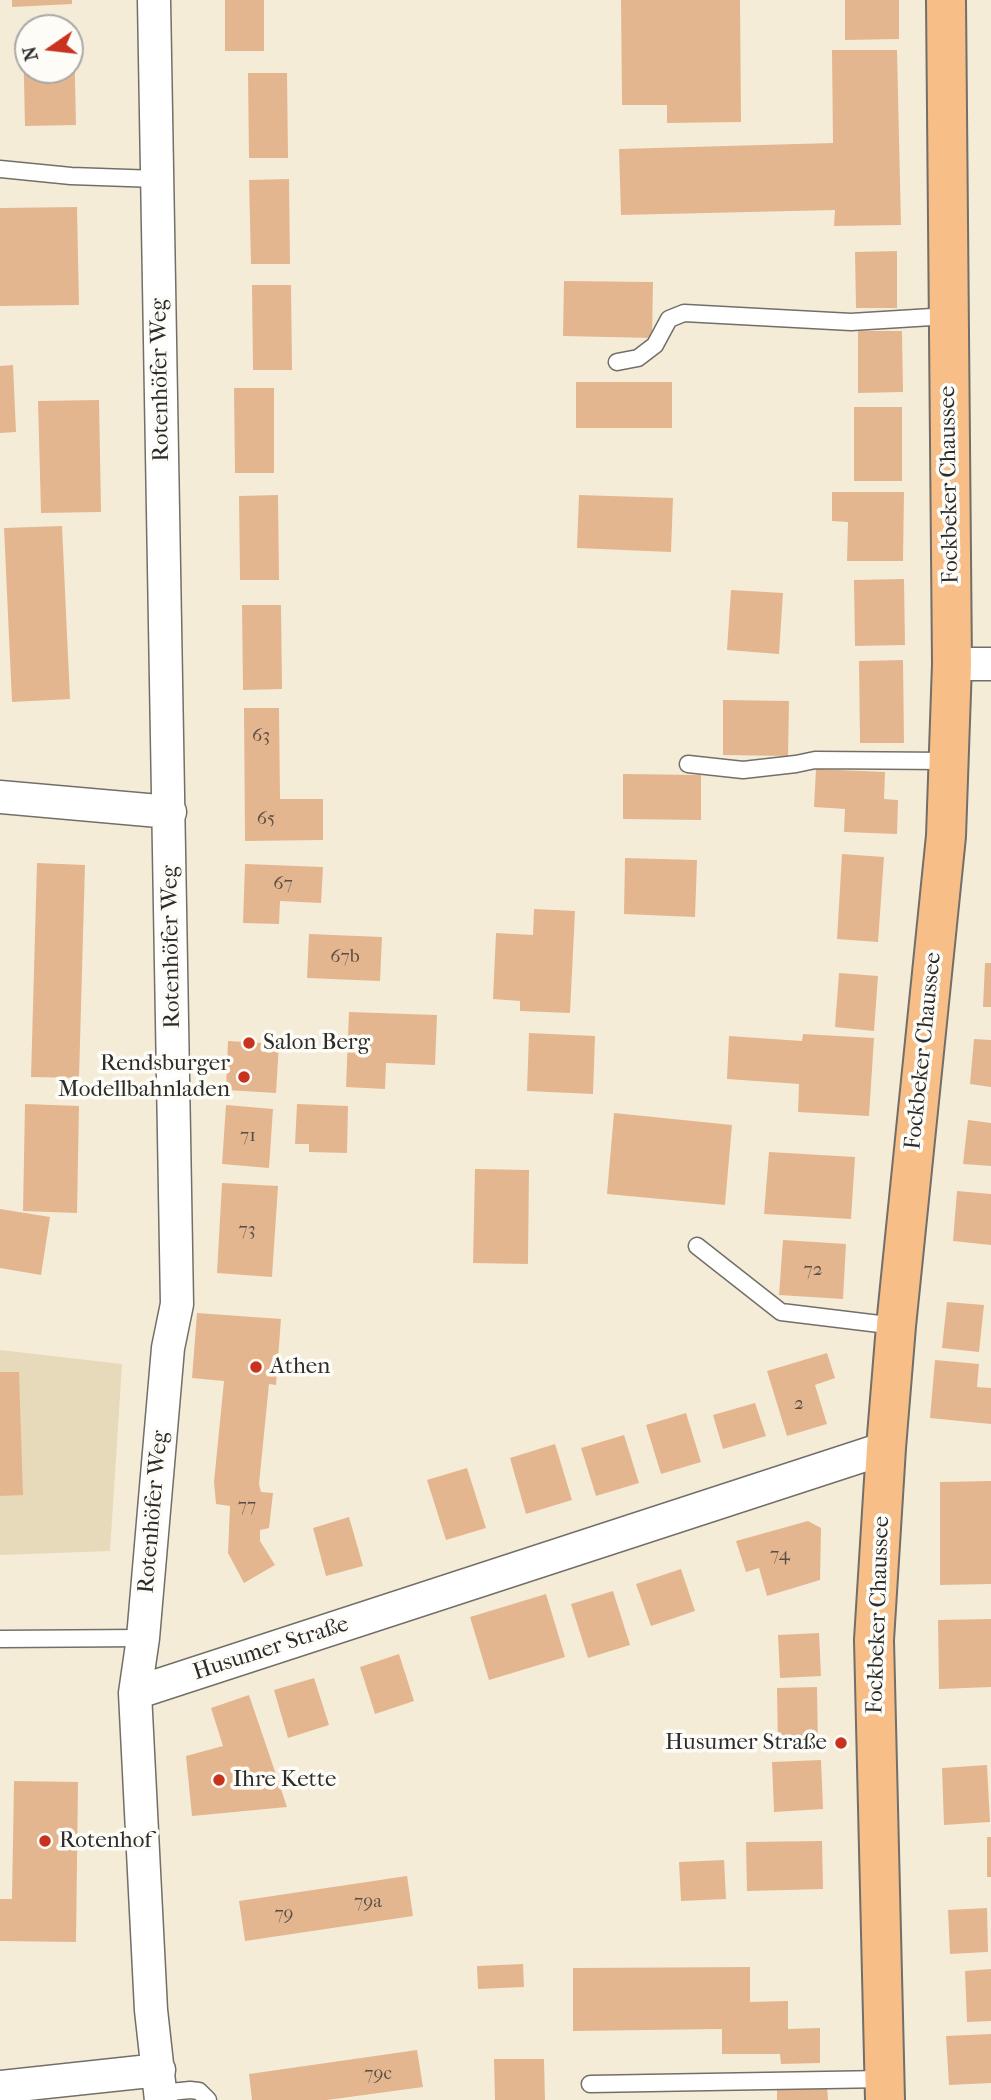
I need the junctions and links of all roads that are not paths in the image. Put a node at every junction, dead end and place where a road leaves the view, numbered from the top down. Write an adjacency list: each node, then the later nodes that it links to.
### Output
1 (154, 0): 4 (street, Rotenhöfer Weg)
2 (946, 0): 5 (main road, Fockbeker Chaussee)
3 (0, 169): 4 (lane)
4 (158, 179): 12 (street, Rotenhöfer Weg)
5 (948, 316): 6 (lane); 7 (main road, Fockbeker Chaussee)
6 (617, 362)
7 (952, 664): 8 (street); 9 (main road, Fockbeker Chaussee)
8 (991, 664)
9 (948, 761): 10 (lane); 14 (main road, Fockbeker Chaussee)
10 (688, 764)
11 (0, 797): 12 (street)
12 (170, 812): 16 (street, Rotenhöfer Weg)
13 (697, 1246): 14 (lane)
14 (896, 1326): 15 (main road, Fockbeker Chaussee)
15 (886, 1448): 18 (street, Husumer Straße); 22 (main road, Fockbeker Chaussee)
16 (143, 1638): 17 (lane); 18 (street, Rotenhöfer Weg)
17 (0, 1639)
18 (135, 1693): 21 (street, Rotenhöfer Weg)
19 (590, 2084): 22 (lane)
20 (0, 2087): 21 (street)
21 (160, 2088): 23 (lane)
22 (885, 2090)
23 (208, 2100)

